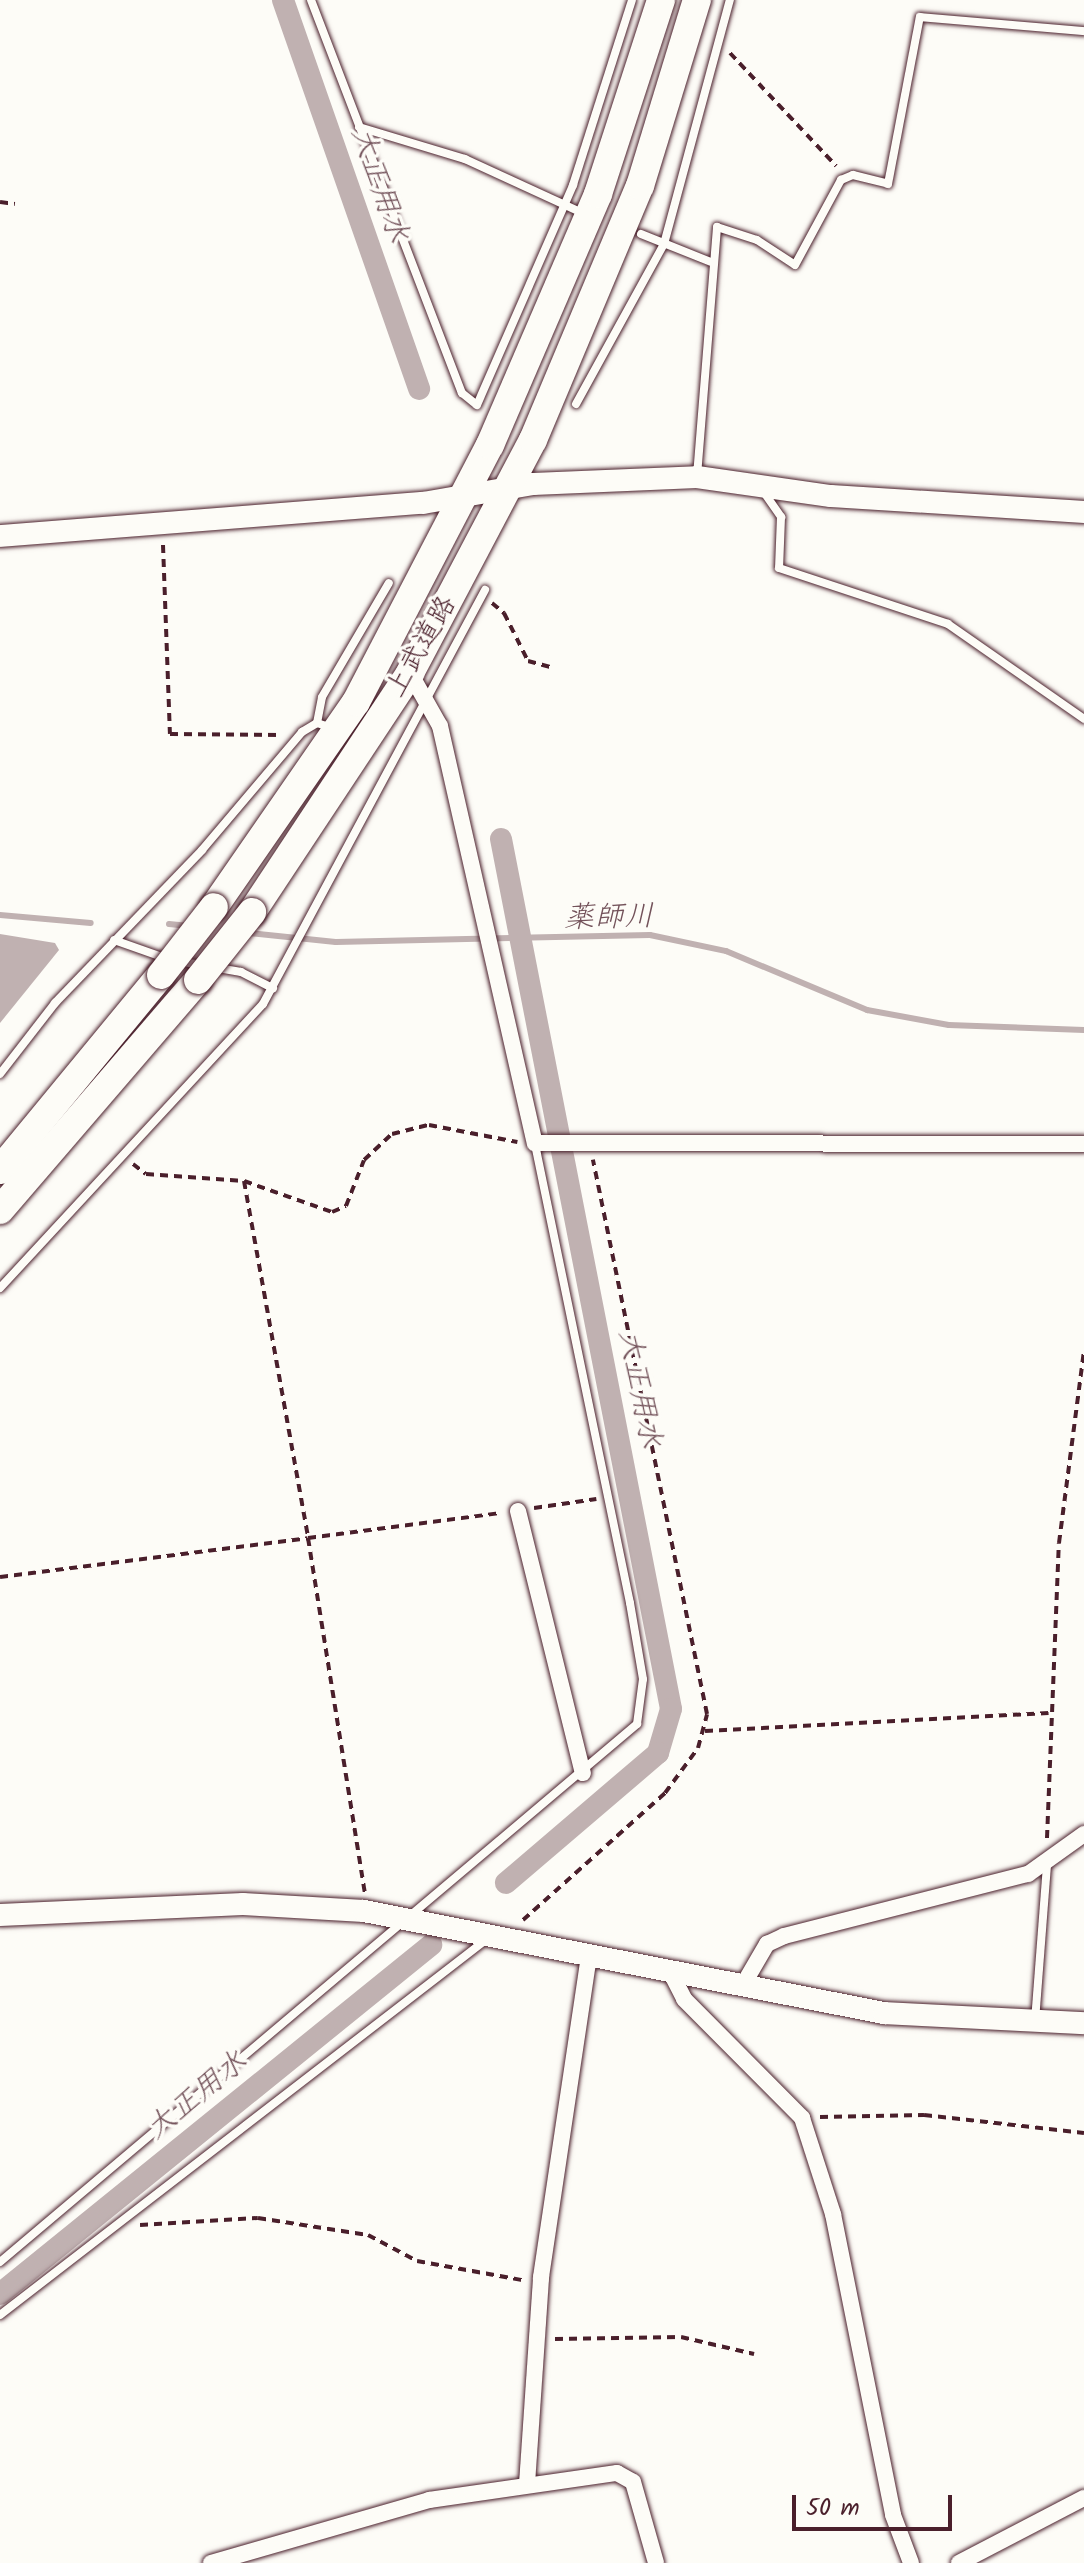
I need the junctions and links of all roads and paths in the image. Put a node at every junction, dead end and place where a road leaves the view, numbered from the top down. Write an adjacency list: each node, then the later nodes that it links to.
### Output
1 (311, 0): 8 (lane)
2 (632, 0): 12 (lane)
3 (661, 0): 21 (highway, 上武道路)
4 (697, 0): 20 (highway, 上武道路)
5 (730, 0): 7 (lane)
6 (1084, 31): 9 (lane)
7 (719, 45): 9 (path); 15 (lane)
8 (359, 127): 12 (lane); 12 (lane)
9 (846, 176): 16 (lane)
10 (0, 202): 11 (path)
11 (15, 204)
12 (564, 206): 13 (lane)
13 (576, 210)
14 (641, 234): 15 (lane)
15 (664, 244): 16 (lane); 17 (lane)
16 (711, 262): 18 (lane)
17 (576, 404)
18 (697, 477): 19 (street); 20 (street)
19 (759, 485): 22 (street); 31 (lane)
20 (508, 490): 21 (street); 29 (highway, 上武道路)
21 (463, 499): 23 (street); 32 (highway, 上武道路)
22 (1084, 512)
23 (162, 523): 24 (street); 33 (path)
24 (0, 536)
25 (389, 583): 32 (lane)
26 (485, 590): 27 (lane)
27 (480, 600): 28 (path); 30 (lane)
28 (551, 667)
29 (410, 673): 30 (street); 42 (highway, 上武道路, bridge)
30 (427, 695): 35 (lane); 37 (street)
31 (1084, 719)
32 (326, 727): 33 (lane); 40 (highway, 上武道路, bridge)
33 (293, 743): 34 (lane)
34 (114, 940): 35 (lane); 36 (lane)
35 (273, 988): 39 (lane)
36 (0, 1074)
37 (541, 1144): 38 (street); 41 (path); 45 (lane)
38 (1084, 1144)
39 (126, 1157): 41 (path); 43 (lane)
40 (0, 1170)
41 (244, 1181): 47 (path)
42 (0, 1210)
43 (0, 1288)
44 (1084, 1351): 49 (path)
45 (609, 1497): 46 (path); 51 (lane)
46 (518, 1511): 47 (path); 51 (street)
47 (308, 1538): 48 (path); 54 (path)
48 (0, 1577)
49 (1049, 1713): 50 (path); 53 (path)
50 (705, 1731)
51 (583, 1773): 56 (lane)
52 (1084, 1834): 53 (street)
53 (1047, 1864): 60 (street); 61 (lane)
54 (363, 1867)
55 (0, 1915): 56 (street)
56 (403, 1917): 57 (street); 66 (lane)
57 (492, 1934): 58 (street); 65 (lane)
58 (589, 1954): 59 (street); 67 (street)
59 (670, 1971): 60 (street); 63 (street)
60 (743, 1985): 61 (street)
61 (1035, 2021): 62 (street)
62 (1084, 2023)
63 (802, 2118): 64 (path); 75 (street)
64 (1084, 2133)
65 (110, 2224): 67 (path); 68 (lane)
66 (0, 2262)
67 (541, 2283): 69 (street)
68 (0, 2315)
69 (537, 2339): 70 (path); 71 (street)
70 (754, 2354)
71 (527, 2484): 73 (street); 74 (street)
72 (1084, 2498): 76 (street)
73 (211, 2563)
74 (656, 2563)
75 (911, 2563)
76 (959, 2563)

